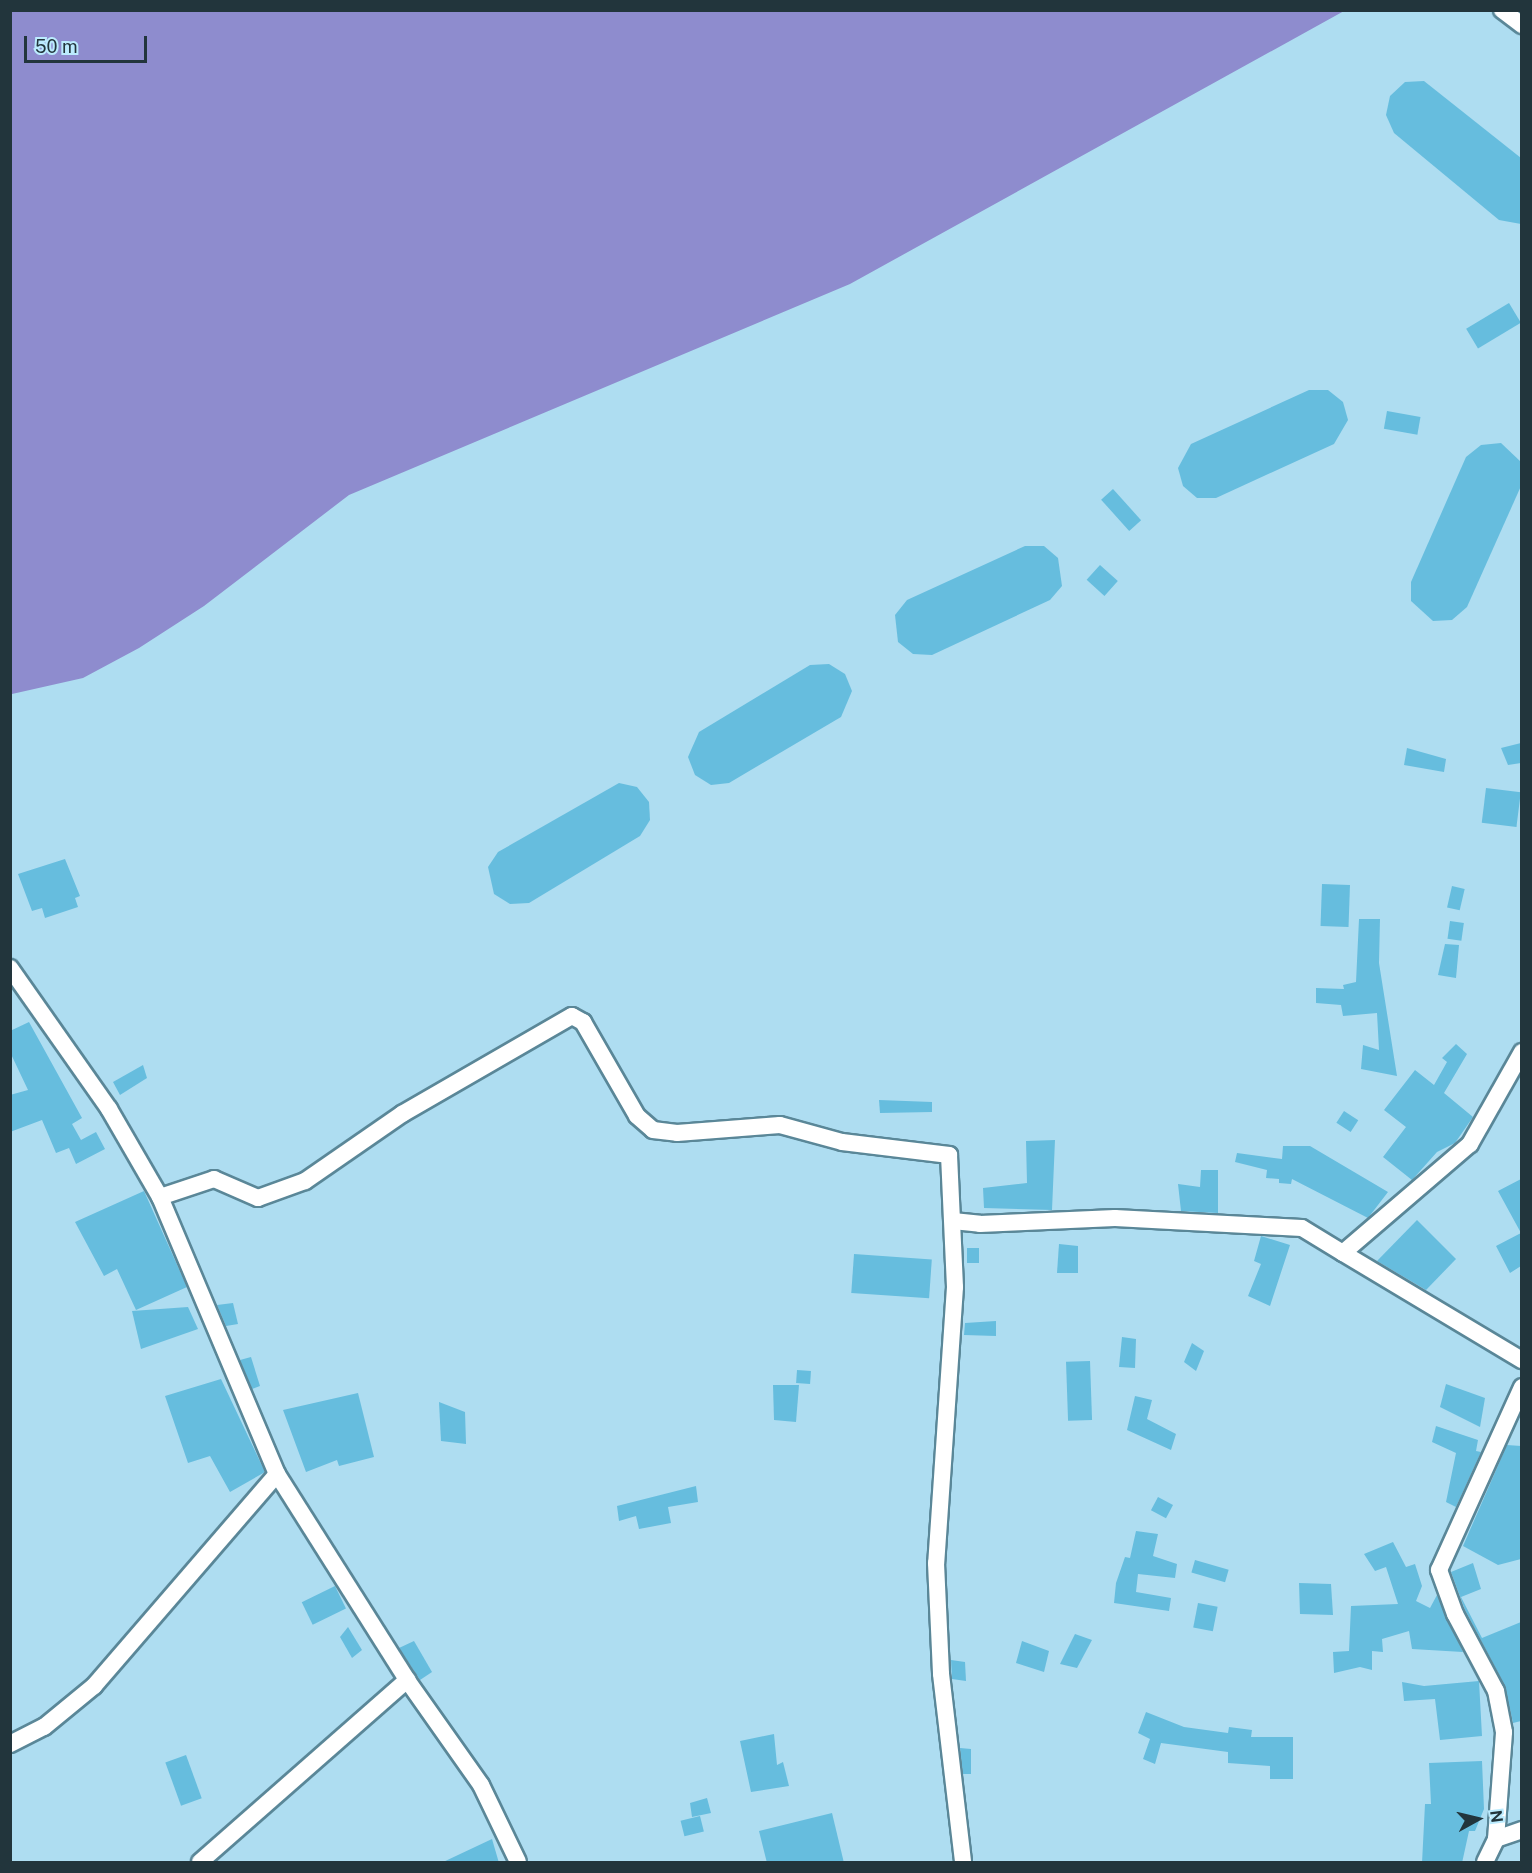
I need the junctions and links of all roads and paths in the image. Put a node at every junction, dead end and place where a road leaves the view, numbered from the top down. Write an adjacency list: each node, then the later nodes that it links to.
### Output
1 (1502, 10): 2 (street)
2 (1521, 25)
3 (10, 968): 5 (street)
4 (1521, 1052): 7 (street)
5 (160, 1197): 6 (street); 10 (street)
6 (953, 1221): 7 (street); 17 (street)
7 (1343, 1253): 8 (street)
8 (1521, 1360)
9 (1521, 1387): 14 (street)
10 (277, 1474): 11 (street); 12 (street)
11 (407, 1680): 15 (street); 16 (street)
12 (10, 1744)
13 (1521, 1830): 14 (street)
14 (1497, 1839): 18 (street)
15 (201, 1863)
16 (518, 1863)
17 (963, 1863)
18 (1485, 1863)

